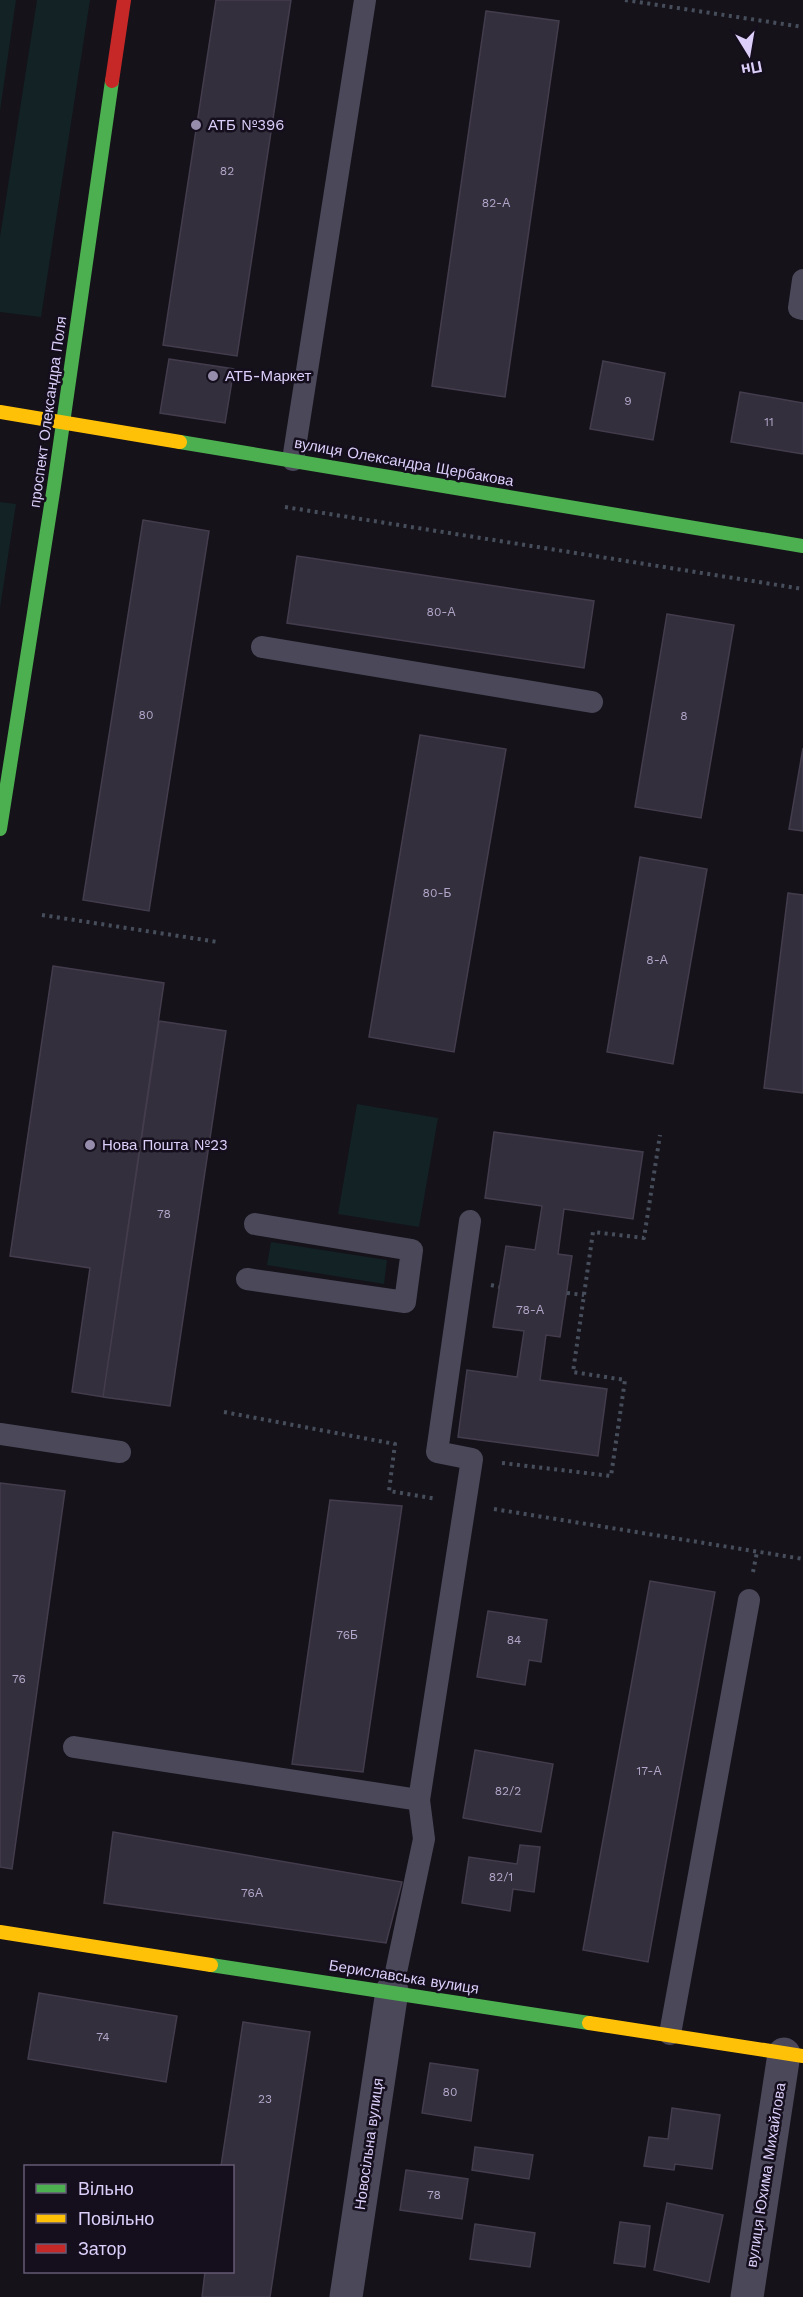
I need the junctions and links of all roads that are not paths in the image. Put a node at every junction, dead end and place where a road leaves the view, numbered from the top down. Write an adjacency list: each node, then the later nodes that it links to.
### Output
1 (124, 0): 6 (street, проспект Олександра Поля)
2 (364, 0): 7 (lane)
3 (803, 280): 4 (lane)
4 (803, 309)
5 (0, 412): 6 (street, вулиця Олександра Щербакова)
6 (63, 421): 7 (street, вулиця Олександра Щербакова); 11 (street, проспект Олександра Поля)
7 (293, 460): 8 (street, вулиця Олександра Щербакова)
8 (803, 546)
9 (262, 647): 10 (lane)
10 (592, 702)
11 (0, 829)
12 (470, 1221): 19 (lane)
13 (255, 1224): 14 (lane)
14 (247, 1279)
15 (0, 1434): 16 (lane)
16 (120, 1452)
17 (748, 1600): 22 (lane)
18 (74, 1747): 19 (lane)
19 (418, 1800): 21 (lane)
20 (0, 1932): 21 (street, Бериславська вулиця)
21 (392, 1991): 22 (street, Бериславська вулиця); 24 (street, Новосільна вулиця)
22 (670, 2034): 23 (street, Бериславська вулиця)
23 (794, 2055): 25 (street, вулиця Юхима Михайлова)
24 (346, 2297)
25 (747, 2297)

